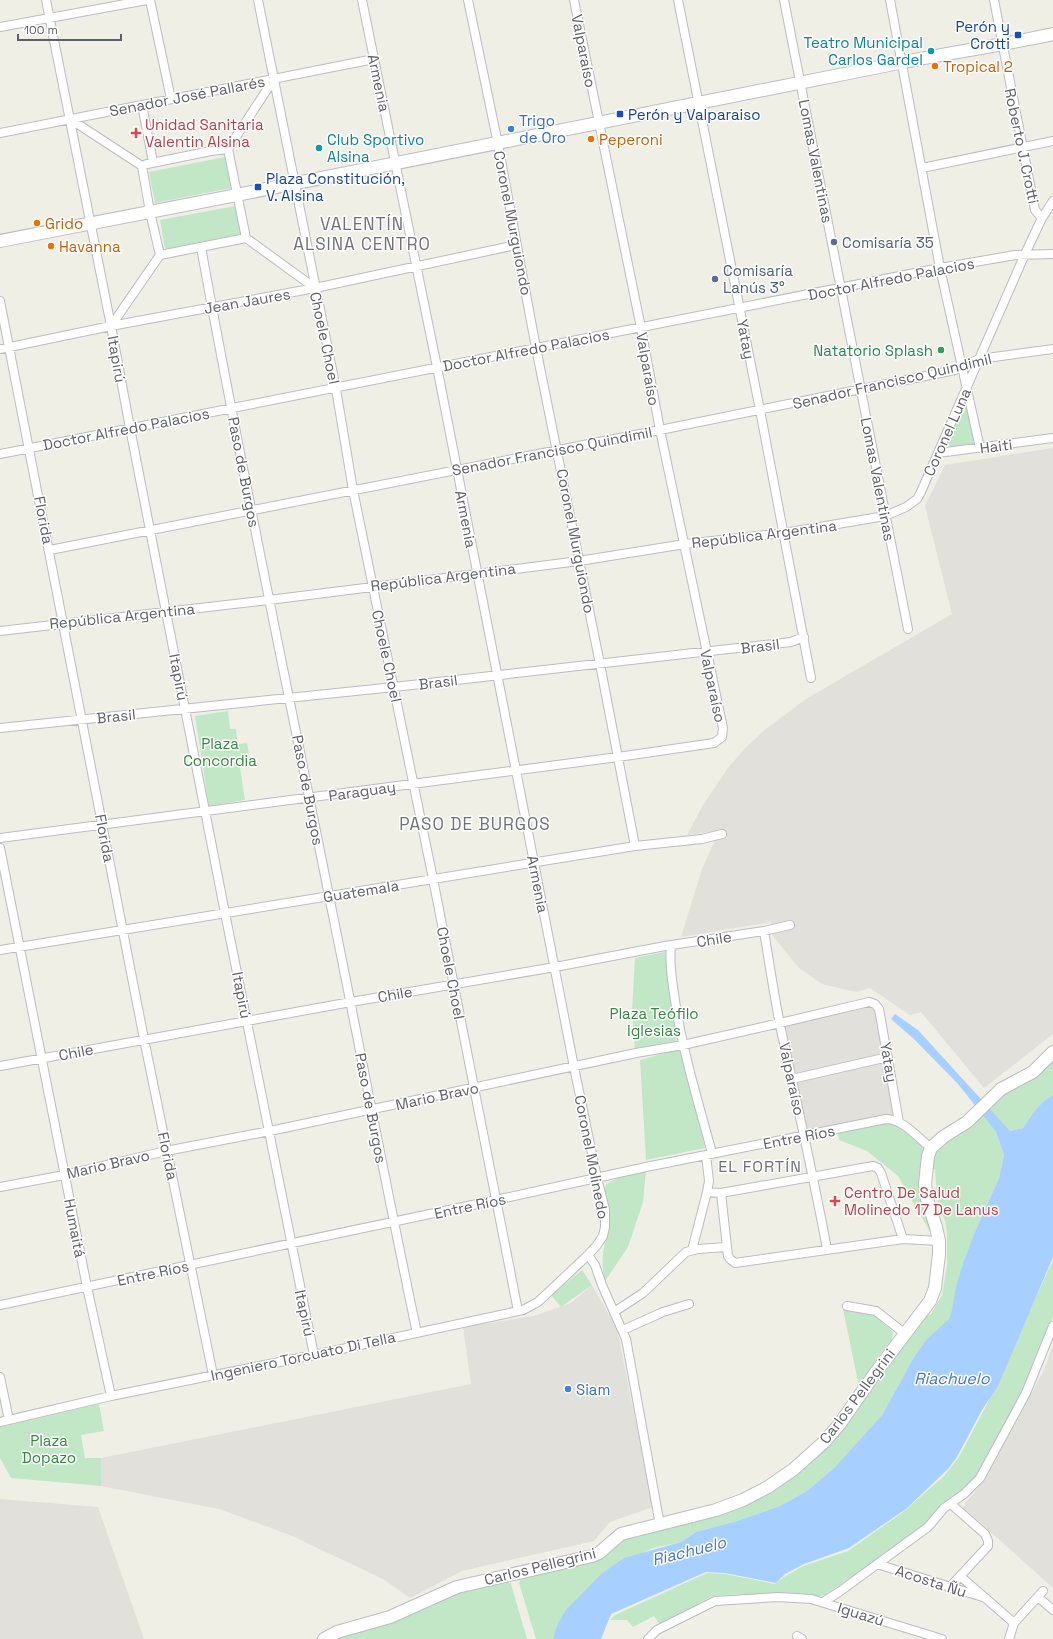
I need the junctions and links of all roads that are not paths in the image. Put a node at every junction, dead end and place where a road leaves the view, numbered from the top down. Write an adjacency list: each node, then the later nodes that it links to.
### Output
1 (46, 0): 11 (street, Itapirú)
2 (149, 0): 11 (street); 19 (street)
3 (258, 0): 17 (street, Choele Choel)
4 (362, 0): 15 (street, Armenia)
5 (468, 0): 26 (street, Coronel Murguiondo)
6 (574, 0): 23 (street, Valparaíso)
7 (678, 0): 20 (street, Yatay)
8 (784, 0): 18 (street, Lomas Valentinas)
9 (890, 0): 16 (street)
10 (994, 0): 14 (street, Roberto J. Crotti)
11 (49, 18): 12 (street); 22 (street, Itapirú)
12 (0, 27)
13 (1053, 34): 14 (street)
14 (1002, 44): 16 (street); 27 (street, Roberto J. Crotti)
15 (374, 60): 17 (street, Senador José Pallarés); 30 (street, Armenia)
16 (901, 63): 18 (street); 32 (street)
17 (274, 78): 19 (street, Senador José Pallarés); 28 (street); 33 (street, Choele Choel)
18 (800, 85): 20 (street); 49 (street, Lomas Valentinas)
19 (171, 99): 21 (street, Senador José Pallarés)
20 (699, 104): 23 (street); 52 (street, Yatay)
21 (142, 105): 22 (street, Senador José Pallarés); 29 (street)
22 (70, 119): 24 (street, Senador José Pallarés); 31 (street); 38 (street, Itapirú)
23 (598, 124): 26 (street); 54 (street, Valparaíso)
24 (0, 133)
25 (1053, 141): 27 (street)
26 (498, 144): 30 (street); 41 (street, Coronel Murguiondo)
27 (1022, 147): 32 (street); 37 (street, Roberto J. Crotti)
28 (228, 149): 29 (street); 34 (street)
29 (153, 162): 31 (street)
30 (396, 165): 33 (street); 46 (street, Armenia)
31 (142, 166): 36 (street)
32 (922, 168): 47 (street)
33 (296, 184): 34 (street); 48 (street, Choele Choel)
34 (238, 195): 36 (street); 39 (street)
35 (1053, 201): 37 (street, Coronel Luna)
36 (150, 212): 38 (street); 45 (street)
37 (1042, 218): 43 (street, Coronel Luna)
38 (90, 224): 40 (street); 53 (street, Itapirú)
39 (246, 238): 42 (street); 48 (street)
40 (0, 241)
41 (516, 245): 46 (street, Jean Jaures); 56 (street, Coronel Murguiondo)
42 (202, 247): 45 (street); 51 (street, Paso de Burgos)
43 (1025, 254): 44 (street, Doctor Alfredo Palacios); 47 (street, Doctor Alfredo Palacios); 59 (street, Coronel Luna)
44 (1053, 254)
45 (160, 255): 53 (street)
46 (416, 267): 48 (street, Jean Jaures); 60 (street, Armenia)
47 (940, 268): 49 (street, Doctor Alfredo Palacios); 61 (street)
48 (315, 288): 51 (street, Jean Jaures); 63 (street, Choele Choel)
49 (840, 288): 52 (street, Doctor Alfredo Palacios); 64 (street, Lomas Valentinas)
50 (0, 301): 55 (street, Florida)
51 (212, 307): 53 (street, Jean Jaures); 65 (street, Paso de Burgos)
52 (740, 309): 54 (street, Doctor Alfredo Palacios); 66 (street, Yatay)
53 (111, 326): 55 (street, Jean Jaures); 67 (street, Itapirú)
54 (641, 328): 56 (street, Doctor Alfredo Palacios); 68 (street, Valparaíso)
55 (9, 347): 57 (street, Jean Jaures); 70 (street, Florida)
56 (536, 348): 60 (street, Doctor Alfredo Palacios); 72 (street, Coronel Murguiondo)
57 (0, 349)
58 (1053, 349): 59 (street, Senador Francisco Quindimil)
59 (979, 360): 61 (street, Senador Francisco Quindimil); 62 (street, Coronel Luna)
60 (437, 367): 63 (street, Doctor Alfredo Palacios); 75 (street, Armenia)
61 (962, 367): 62 (street); 64 (street, Senador Francisco Quindimil)
62 (967, 386): 71 (street); 73 (street, Coronel Luna)
63 (336, 388): 65 (street, Doctor Alfredo Palacios); 76 (street, Choele Choel)
64 (860, 389): 66 (street, Senador Francisco Quindimil); 78 (street, Lomas Valentinas)
65 (231, 409): 67 (street, Doctor Alfredo Palacios); 77 (street, Paso de Burgos)
66 (760, 410): 68 (street, Senador Francisco Quindimil); 80 (street, Yatay)
67 (130, 428): 70 (street, Doctor Alfredo Palacios); 79 (street, Itapirú)
68 (660, 430): 72 (street, Senador Francisco Quindimil); 81 (street, Valparaíso)
69 (1053, 438): 71 (street, Haiti)
70 (30, 448): 74 (street, Doctor Alfredo Palacios); 82 (street, Florida)
71 (980, 448): 73 (street, Haiti)
72 (558, 450): 75 (street, Senador Francisco Quindimil); 83 (street, Coronel Murguiondo)
73 (938, 453): 78 (street, Coronel Luna)
74 (0, 454)
75 (456, 470): 76 (street, Senador Francisco Quindimil); 84 (street, Armenia)
76 (353, 490): 77 (street, Senador Francisco Quindimil); 85 (street, Choele Choel)
77 (252, 511): 79 (street, Senador Francisco Quindimil); 86 (street, Paso de Burgos)
78 (886, 516): 80 (street, República Argentina); 89 (street, Lomas Valentinas)
79 (150, 531): 82 (street, Senador Francisco Quindimil); 87 (street, Itapirú)
80 (784, 533): 81 (street, República Argentina); 91 (street, Yatay)
81 (685, 544): 83 (street, República Argentina); 92 (street, Valparaíso)
82 (50, 550): 88 (street, Florida)
83 (579, 561): 84 (street, República Argentina); 93 (street, Coronel Murguiondo)
84 (476, 573): 85 (street, República Argentina); 94 (street, Armenia)
85 (372, 586): 86 (street, República Argentina); 96 (street, Choele Choel)
86 (269, 600): 87 (street, República Argentina); 97 (street, Paso de Burgos)
87 (166, 611): 88 (street, República Argentina); 98 (street, Itapirú)
88 (64, 622): 90 (street, República Argentina); 99 (street, Florida)
89 (908, 629)
90 (0, 631)
91 (804, 637): 92 (street, Brasil); 95 (street, Yatay)
92 (706, 652): 93 (street, Brasil); 101 (street, Valparaíso)
93 (600, 664): 94 (street, Brasil); 102 (street, Coronel Murguiondo)
94 (496, 675): 96 (street, Brasil); 103 (street, Armenia)
95 (811, 678)
96 (394, 688): 97 (street, Brasil); 104 (street, Choele Choel)
97 (289, 697): 98 (street, Brasil); 105 (street, Paso de Burgos)
98 (185, 708): 99 (street, Brasil); 106 (street, Itapirú)
99 (82, 719): 100 (street, Brasil); 107 (street, Florida)
100 (0, 728)
101 (722, 737): 102 (street, Paraguay)
102 (618, 757): 103 (street, Paraguay); 110 (street, Coronel Murguiondo)
103 (515, 770): 104 (street, Paraguay); 112 (street, Armenia)
104 (413, 784): 105 (street, Paraguay); 113 (street, Choele Choel)
105 (310, 799): 106 (street, Paraguay); 114 (street, Paso de Burgos)
106 (206, 812): 107 (street, Paraguay); 115 (street, Itapirú)
107 (102, 824): 109 (street, Paraguay); 117 (street, Florida)
108 (722, 834): 110 (street, Guatemala)
109 (0, 838)
110 (635, 846): 112 (street, Guatemala)
111 (0, 848): 120 (street, Humaitá)
112 (534, 863): 113 (street, Guatemala); 122 (street, Armenia)
113 (433, 879): 114 (street, Guatemala); 123 (street, Choele Choel)
114 (330, 896): 115 (street, Guatemala); 124 (street, Paso de Burgos)
115 (225, 913): 117 (street, Guatemala); 126 (street, Itapirú)
116 (790, 925): 118 (street, Chile)
117 (123, 930): 120 (street, Guatemala); 128 (street, Florida)
118 (764, 932): 119 (street, Chile); 127 (street, Valparaíso)
119 (672, 945): 122 (street, Chile); 129 (street)
120 (20, 947): 121 (street, Guatemala); 132 (street, Humaitá)
121 (0, 950)
122 (555, 967): 123 (street, Chile); 134 (street, Coronel Molinedo)
123 (453, 984): 124 (street, Chile); 136 (street, Choele Choel)
124 (350, 1002): 126 (street, Chile); 137 (street, Paso de Burgos)
125 (875, 1004): 127 (street, Mario Bravo); 131 (street, Yatay)
126 (247, 1021): 128 (street, Chile); 139 (street, Itapirú)
127 (780, 1023): 129 (street, Mario Bravo); 135 (street, Valparaíso)
128 (144, 1039): 132 (street, Chile); 142 (street, Florida)
129 (683, 1045): 134 (street, Mario Bravo); 143 (street)
130 (1053, 1052): 141 (street)
131 (888, 1057): 135 (street); 138 (street, Yatay)
132 (42, 1059): 133 (street, Chile); 144 (street, Humaitá)
133 (0, 1066)
134 (574, 1067): 136 (street, Mario Bravo); 146 (street, Coronel Molinedo)
135 (792, 1079): 140 (street, Valparaíso)
136 (474, 1088): 137 (street, Mario Bravo); 150 (street, Choele Choel)
137 (372, 1110): 139 (street, Mario Bravo); 151 (street, Paso de Burgos)
138 (899, 1122): 140 (street, Entre Ríos); 141 (street)
139 (270, 1131): 142 (street, Mario Bravo); 154 (street, Itapirú)
140 (804, 1136): 143 (street, Entre Ríos); 145 (street, Valparaíso)
141 (931, 1148): 153 (street, Carlos Pellegrini)
142 (166, 1151): 144 (street, Mario Bravo); 159 (street, Florida)
143 (709, 1154): 146 (street, Entre Ríos); 148 (street)
144 (64, 1175): 147 (street, Mario Bravo); 160 (street, Humaitá)
145 (814, 1177): 149 (street); 152 (street); 156 (street, Valparaíso)
146 (597, 1178): 150 (street, Entre Ríos); 158 (street, Coronel Molinedo)
147 (0, 1188)
148 (707, 1192): 149 (street); 157 (street)
149 (721, 1192): 155 (street)
150 (496, 1200): 151 (street, Entre Ríos); 164 (street, Choele Choel)
151 (393, 1222): 154 (street, Entre Ríos); 168 (street, Paso de Burgos)
152 (903, 1239): 153 (street); 156 (street)
153 (939, 1241): 169 (street, Carlos Pellegrini)
154 (291, 1243): 159 (street, Entre Ríos); 170 (street, Itapirú)
155 (726, 1247): 156 (street); 157 (street)
156 (827, 1249)
157 (692, 1250): 165 (street)
158 (588, 1255): 164 (street, Ingeniero Torcuato Di Tella); 165 (street)
159 (190, 1264): 160 (street, Entre Ríos); 171 (street, Florida)
160 (87, 1287): 162 (street, Entre Ríos); 173 (street, Humaitá)
161 (689, 1304): 167 (street)
162 (0, 1305)
163 (846, 1306): 169 (street)
164 (518, 1311): 168 (street, Ingeniero Torcuato Di Tella)
165 (614, 1312): 167 (street)
166 (1053, 1326): 176 (street)
167 (623, 1330): 177 (street)
168 (417, 1333): 170 (street, Ingeniero Torcuato Di Tella)
169 (904, 1333): 177 (street, Carlos Pellegrini)
170 (314, 1355): 171 (street, Ingeniero Torcuato Di Tella)
171 (213, 1375): 173 (street, Ingeniero Torcuato Di Tella)
172 (0, 1377): 174 (street)
173 (111, 1396): 174 (street, Ingeniero Torcuato Di Tella)
174 (9, 1420): 175 (street, Ingeniero Torcuato Di Tella)
175 (0, 1422)
176 (951, 1504): 178 (street); 179 (street)
177 (660, 1525): 185 (street, Carlos Pellegrini)
178 (877, 1564): 180 (street, Acosta Ñu); 182 (street)
179 (960, 1576): 180 (street); 181 (street, Acosta Ñu)
180 (949, 1588): 181 (street, Acosta Ñu)
181 (986, 1598): 184 (street, Acosta Ñu)
182 (823, 1602): 186 (street, Iguazú); 187 (street, Iguazú)
183 (1053, 1610): 184 (street)
184 (1014, 1623): 188 (street)
185 (324, 1639)
186 (648, 1639)
187 (942, 1639)
188 (1009, 1639)

